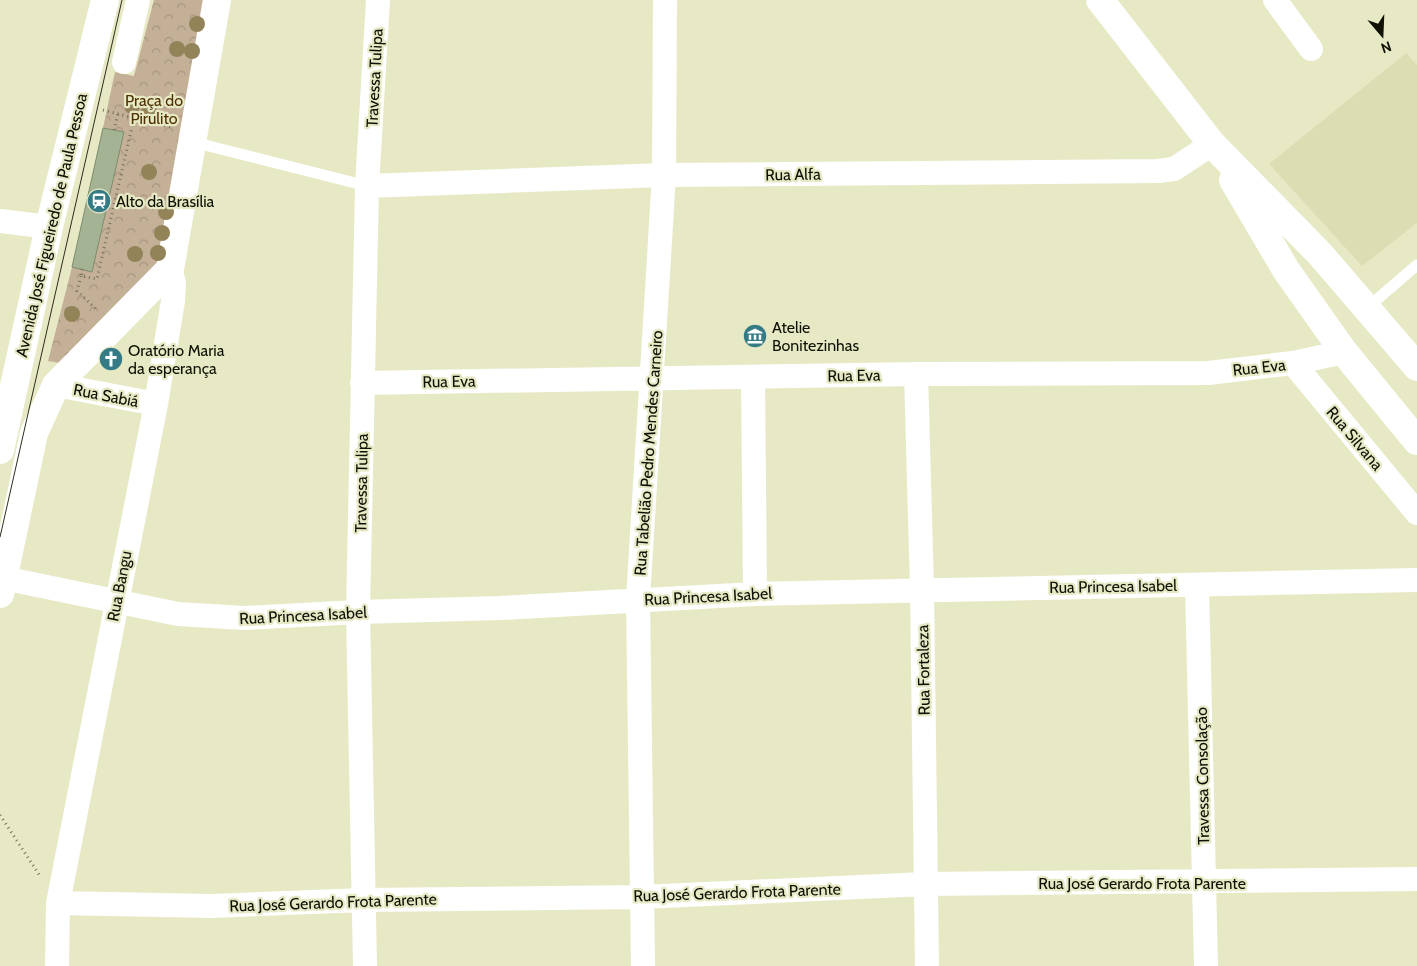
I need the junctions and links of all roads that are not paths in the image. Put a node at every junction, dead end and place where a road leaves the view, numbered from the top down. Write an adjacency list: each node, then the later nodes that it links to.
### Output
1 (105, 0): 15 (main road, Avenida José Figueiredo de Paula Pessoa)
2 (138, 0): 9 (street)
3 (217, 0): 10 (main road)
4 (378, 0): 13 (street, Travessa Tulipa)
5 (666, 0): 12 (street, Rua Tabelião Pedro Mendes Carneiro)
6 (1100, 0): 11 (main road)
7 (1275, 0): 8 (street)
8 (1312, 49)
9 (124, 62)
10 (194, 138): 13 (lane); 17 (main road)
11 (1212, 144): 12 (street, Rua Alfa); 18 (main road); 19 (main road)
12 (664, 176): 13 (street, Rua Alfa); 24 (street, Rua Tabelião Pedro Mendes Carneiro)
13 (367, 186): 25 (street, Travessa Tulipa)
14 (0, 221): 15 (street)
15 (49, 227): 27 (main road, Avenida José Figueiredo de Paula Pessoa)
16 (1417, 266): 18 (lane)
17 (170, 269): 26 (main road); 28 (street, Rua Bangu)
18 (1367, 308): 21 (main road)
19 (1344, 352): 20 (street, Rua Eva); 29 (main road)
20 (1293, 363): 22 (street, Rua Eva); 31 (street, Rua Silvana)
21 (1416, 364)
22 (916, 374): 23 (street, Rua Eva); 35 (street, Rua Fortaleza)
23 (753, 377): 24 (street, Rua Eva); 36 (street)
24 (653, 379): 25 (street, Rua Eva); 37 (street, Rua Tabelião Pedro Mendes Carneiro)
25 (362, 383): 39 (street, Travessa Tulipa)
26 (56, 385): 28 (street, Rua Sabiá); 34 (main road)
27 (7, 387): 30 (main road, Avenida José Figueiredo de Paula Pessoa)
28 (156, 404): 38 (street, Rua Bangu)
29 (1417, 440)
30 (0, 450)
31 (1417, 513)
32 (1417, 580): 33 (street, Rua Princesa Isabel)
33 (1197, 585): 35 (street, Rua Princesa Isabel); 41 (street, Travessa Consolação)
34 (1, 586): 38 (street, Rua Princesa Isabel)
35 (922, 589): 36 (street, Rua Princesa Isabel); 42 (street, Rua Fortaleza)
36 (755, 594): 37 (street, Rua Princesa Isabel)
37 (638, 600): 39 (street, Rua Princesa Isabel); 43 (street, Rua Tabelião Pedro Mendes Carneiro)
38 (116, 601): 39 (street, Rua Princesa Isabel); 45 (street, Rua Bangu)
39 (358, 612): 44 (street, Travessa Tulipa)
40 (1417, 879): 41 (street, Rua José Gerardo Frota Parente)
41 (1204, 883): 42 (street, Rua José Gerardo Frota Parente); 50 (street, Travessa Consolação)
42 (925, 884): 43 (street, Rua José Gerardo Frota Parente); 49 (street, Rua Fortaleza)
43 (641, 897): 44 (street, Rua José Gerardo Frota Parente); 48 (street, Rua Tabelião Pedro Mendes Carneiro)
44 (364, 900): 45 (street, Rua José Gerardo Frota Parente); 47 (street, Travessa Tulipa)
45 (58, 903): 46 (street, Rua Bangu)
46 (57, 966)
47 (365, 966)
48 (643, 966)
49 (927, 966)
50 (1206, 966)

